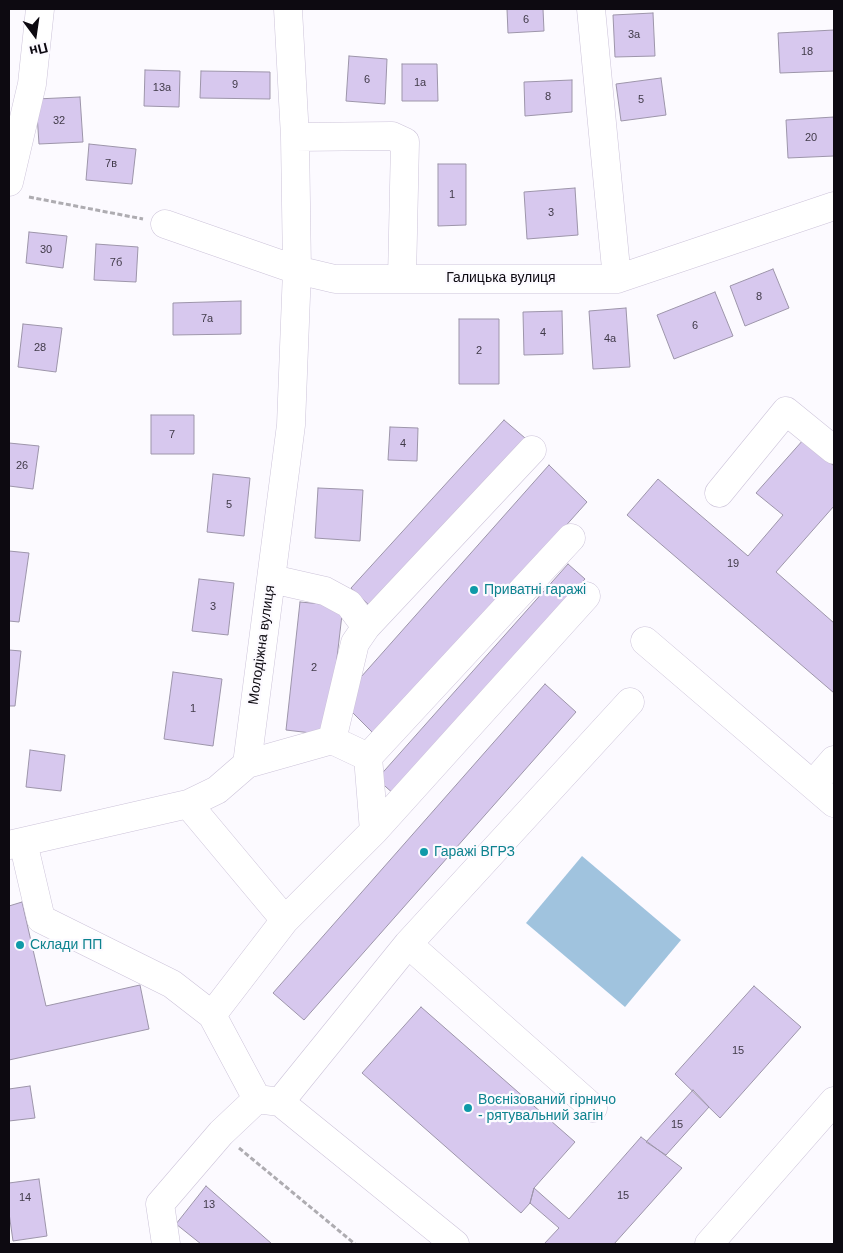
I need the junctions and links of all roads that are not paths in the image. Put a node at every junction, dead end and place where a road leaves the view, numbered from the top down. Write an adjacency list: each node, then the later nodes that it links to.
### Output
1 (40, 9): 5 (street)
2 (288, 9): 4 (street, Молодіжна вулиця)
3 (590, 9): 10 (street)
4 (295, 137): 8 (street, Молодіжна вулиця); 9 (street)
5 (19, 190)
6 (834, 206): 10 (street, Галицька вулиця)
7 (165, 224): 8 (street, Галицька вулиця)
8 (298, 270): 9 (street, Галицька вулиця); 15 (street, Молодіжна вулиця)
9 (402, 278): 10 (street, Галицька вулиця)
10 (617, 279)
11 (532, 450): 17 (street)
12 (834, 450): 13 (street)
13 (719, 493)
14 (571, 538): 21 (street)
15 (272, 579): 17 (street); 23 (street, Молодіжна вулиця)
16 (586, 596): 27 (street)
17 (366, 627): 20 (street)
18 (645, 641): 24 (street)
19 (630, 702): 30 (street)
20 (332, 740): 21 (street); 23 (street)
21 (368, 757): 27 (street)
22 (834, 760): 24 (street)
23 (247, 764): 26 (street)
24 (814, 783): 25 (street)
25 (834, 802)
26 (188, 804): 28 (street); 29 (street)
27 (374, 832): 29 (street)
28 (16, 844): 31 (street)
29 (285, 920): 31 (street)
30 (408, 944): 32 (street); 34 (street)
31 (212, 1015): 32 (street)
32 (268, 1100): 35 (street); 36 (street)
33 (834, 1101): 37 (street)
34 (592, 1108)
35 (166, 1244)
36 (456, 1244)
37 (709, 1244)

